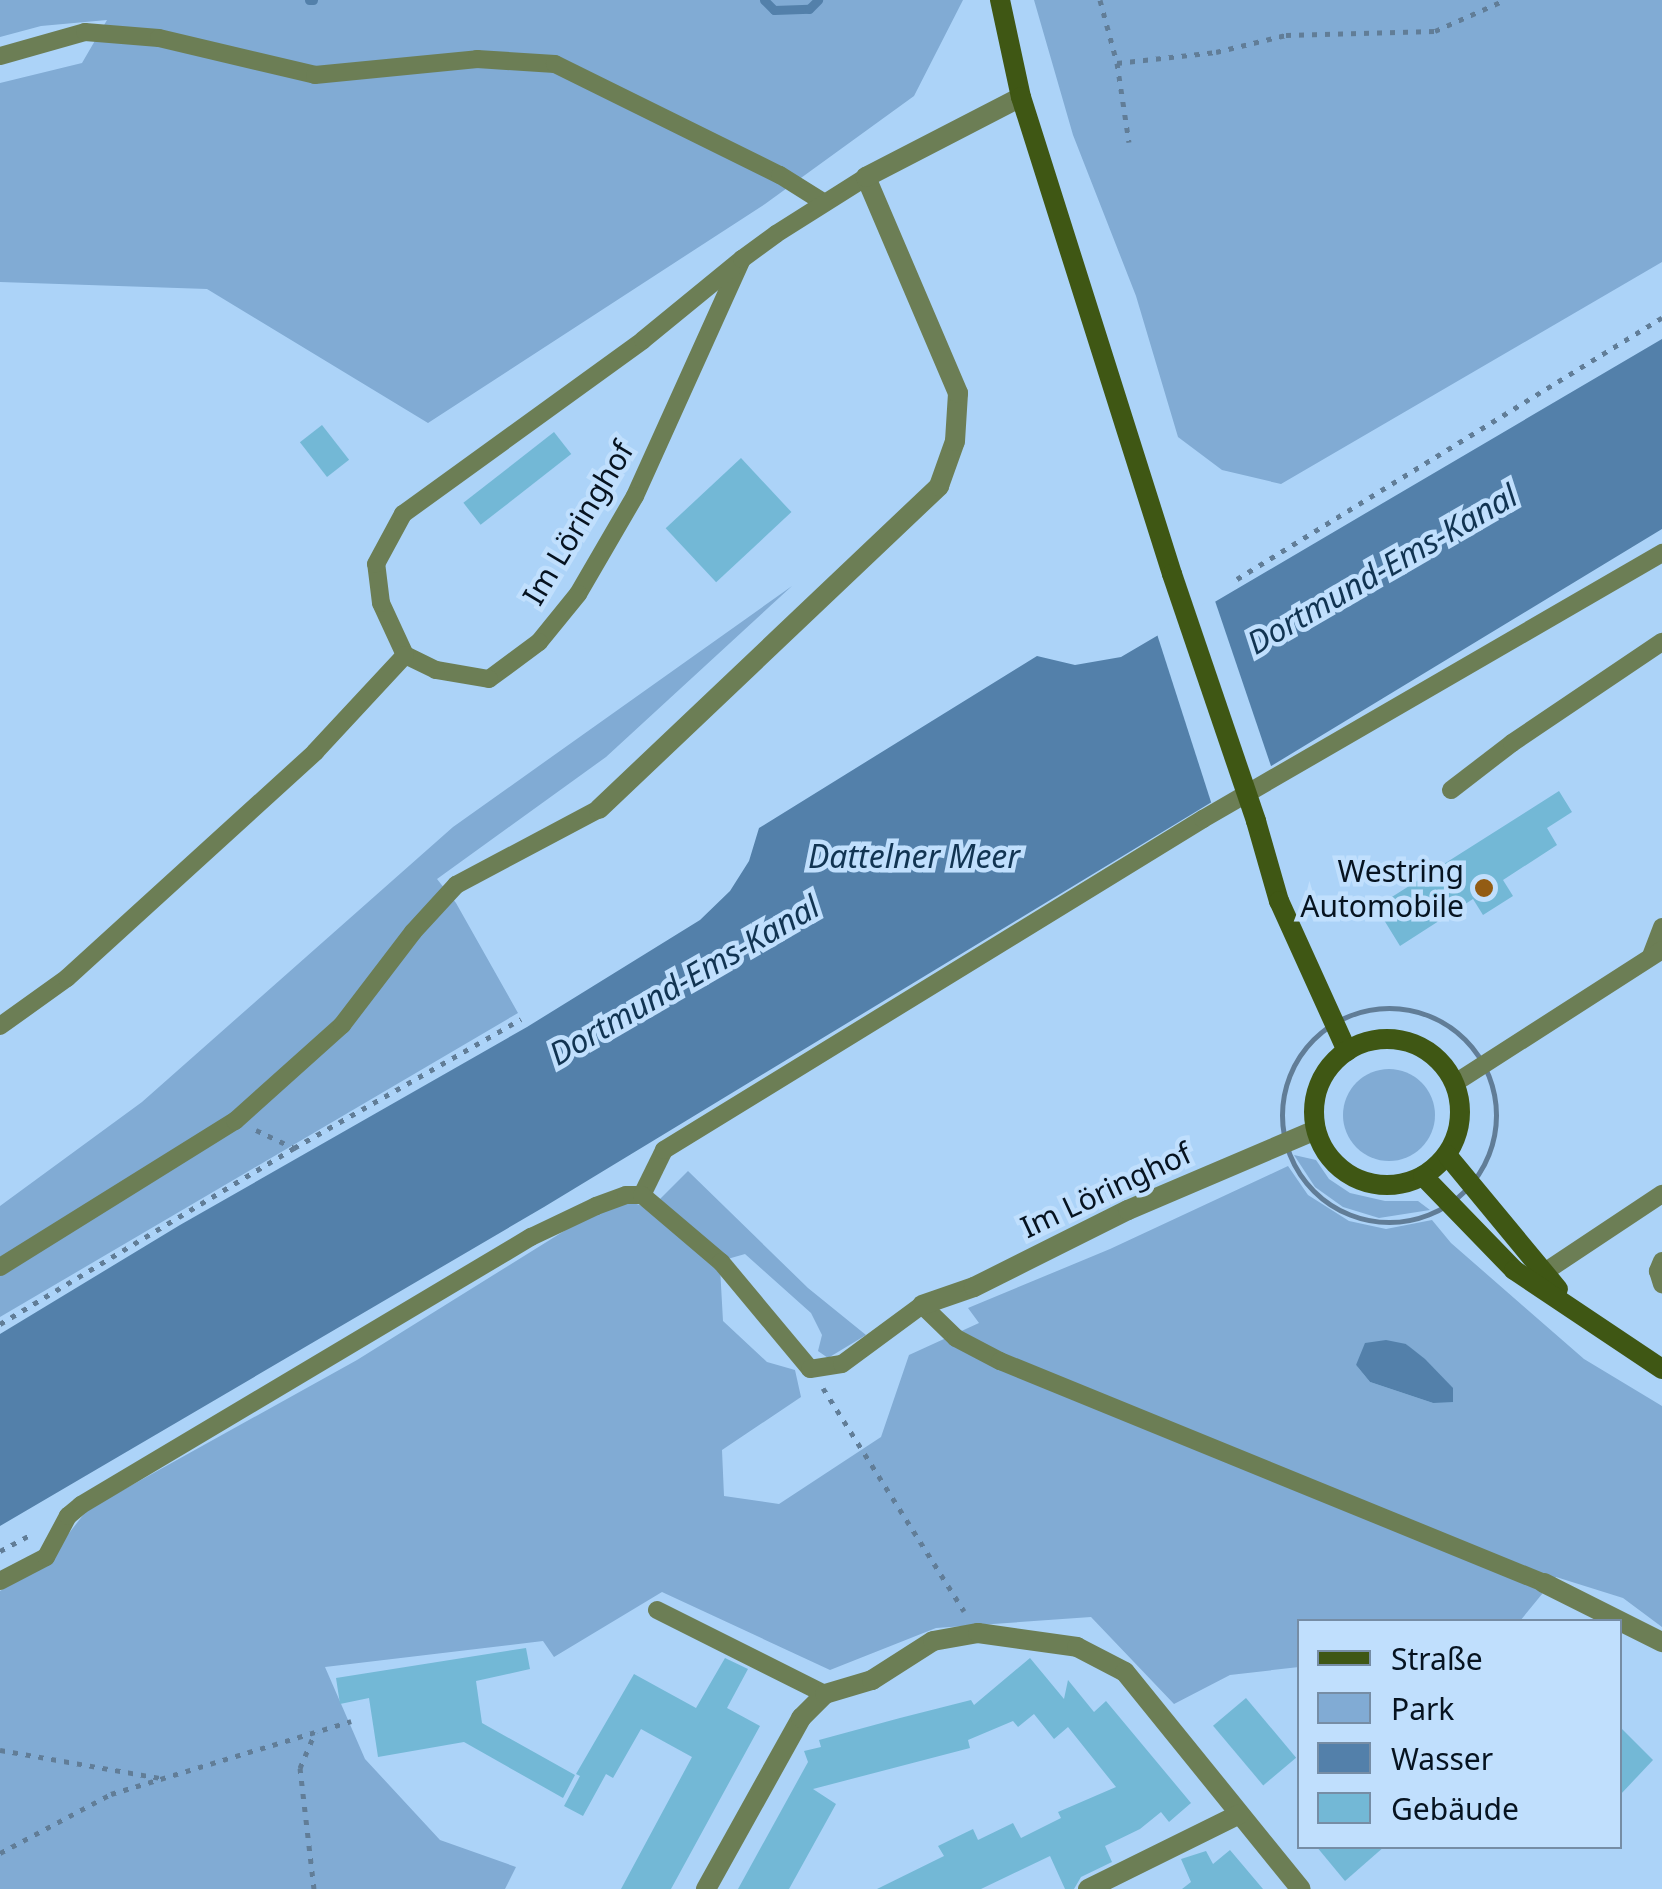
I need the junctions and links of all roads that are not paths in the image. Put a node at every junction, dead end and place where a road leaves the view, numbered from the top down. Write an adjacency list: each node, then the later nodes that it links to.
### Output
1 (1000, 0): 3 (street)
2 (0, 56): 5 (lane)
3 (1021, 98): 4 (street); 15 (street, bridge)
4 (866, 177): 5 (lane); 11 (street)
5 (823, 202): 6 (lane)
6 (742, 259): 9 (lane); 9 (lane, Im Löringhof)
7 (1662, 553): 21 (lane)
8 (1662, 642): 10 (lane)
9 (405, 655): 14 (lane)
10 (1451, 790)
11 (600, 809): 23 (lane)
12 (1662, 927): 13 (lane)
13 (1656, 953): 16 (lane)
14 (0, 1026)
15 (1346, 1051): 16 (street); 17 (street)
16 (1455, 1084): 18 (street)
17 (1316, 1130): 19 (street); 26 (street, Im Löringhof)
18 (1447, 1155): 19 (street); 24 (street)
19 (1423, 1176): 27 (street)
20 (1662, 1194): 24 (lane)
21 (642, 1195): 26 (lane); 29 (lane)
22 (1662, 1260): 25 (lane)
23 (0, 1267)
24 (1543, 1273): 27 (street)
25 (1662, 1284)
26 (922, 1305): 30 (lane)
27 (1587, 1319): 28 (street)
28 (1662, 1370)
29 (0, 1581)
30 (1544, 1583): 32 (street)
31 (657, 1610): 35 (lane)
32 (1616, 1619)
33 (1622, 1622): 34 (street)
34 (1662, 1642)
35 (825, 1694): 36 (street); 37 (street)
36 (1240, 1814): 38 (street); 39 (street)
37 (706, 1889)
38 (1088, 1889)
39 (1301, 1889)

